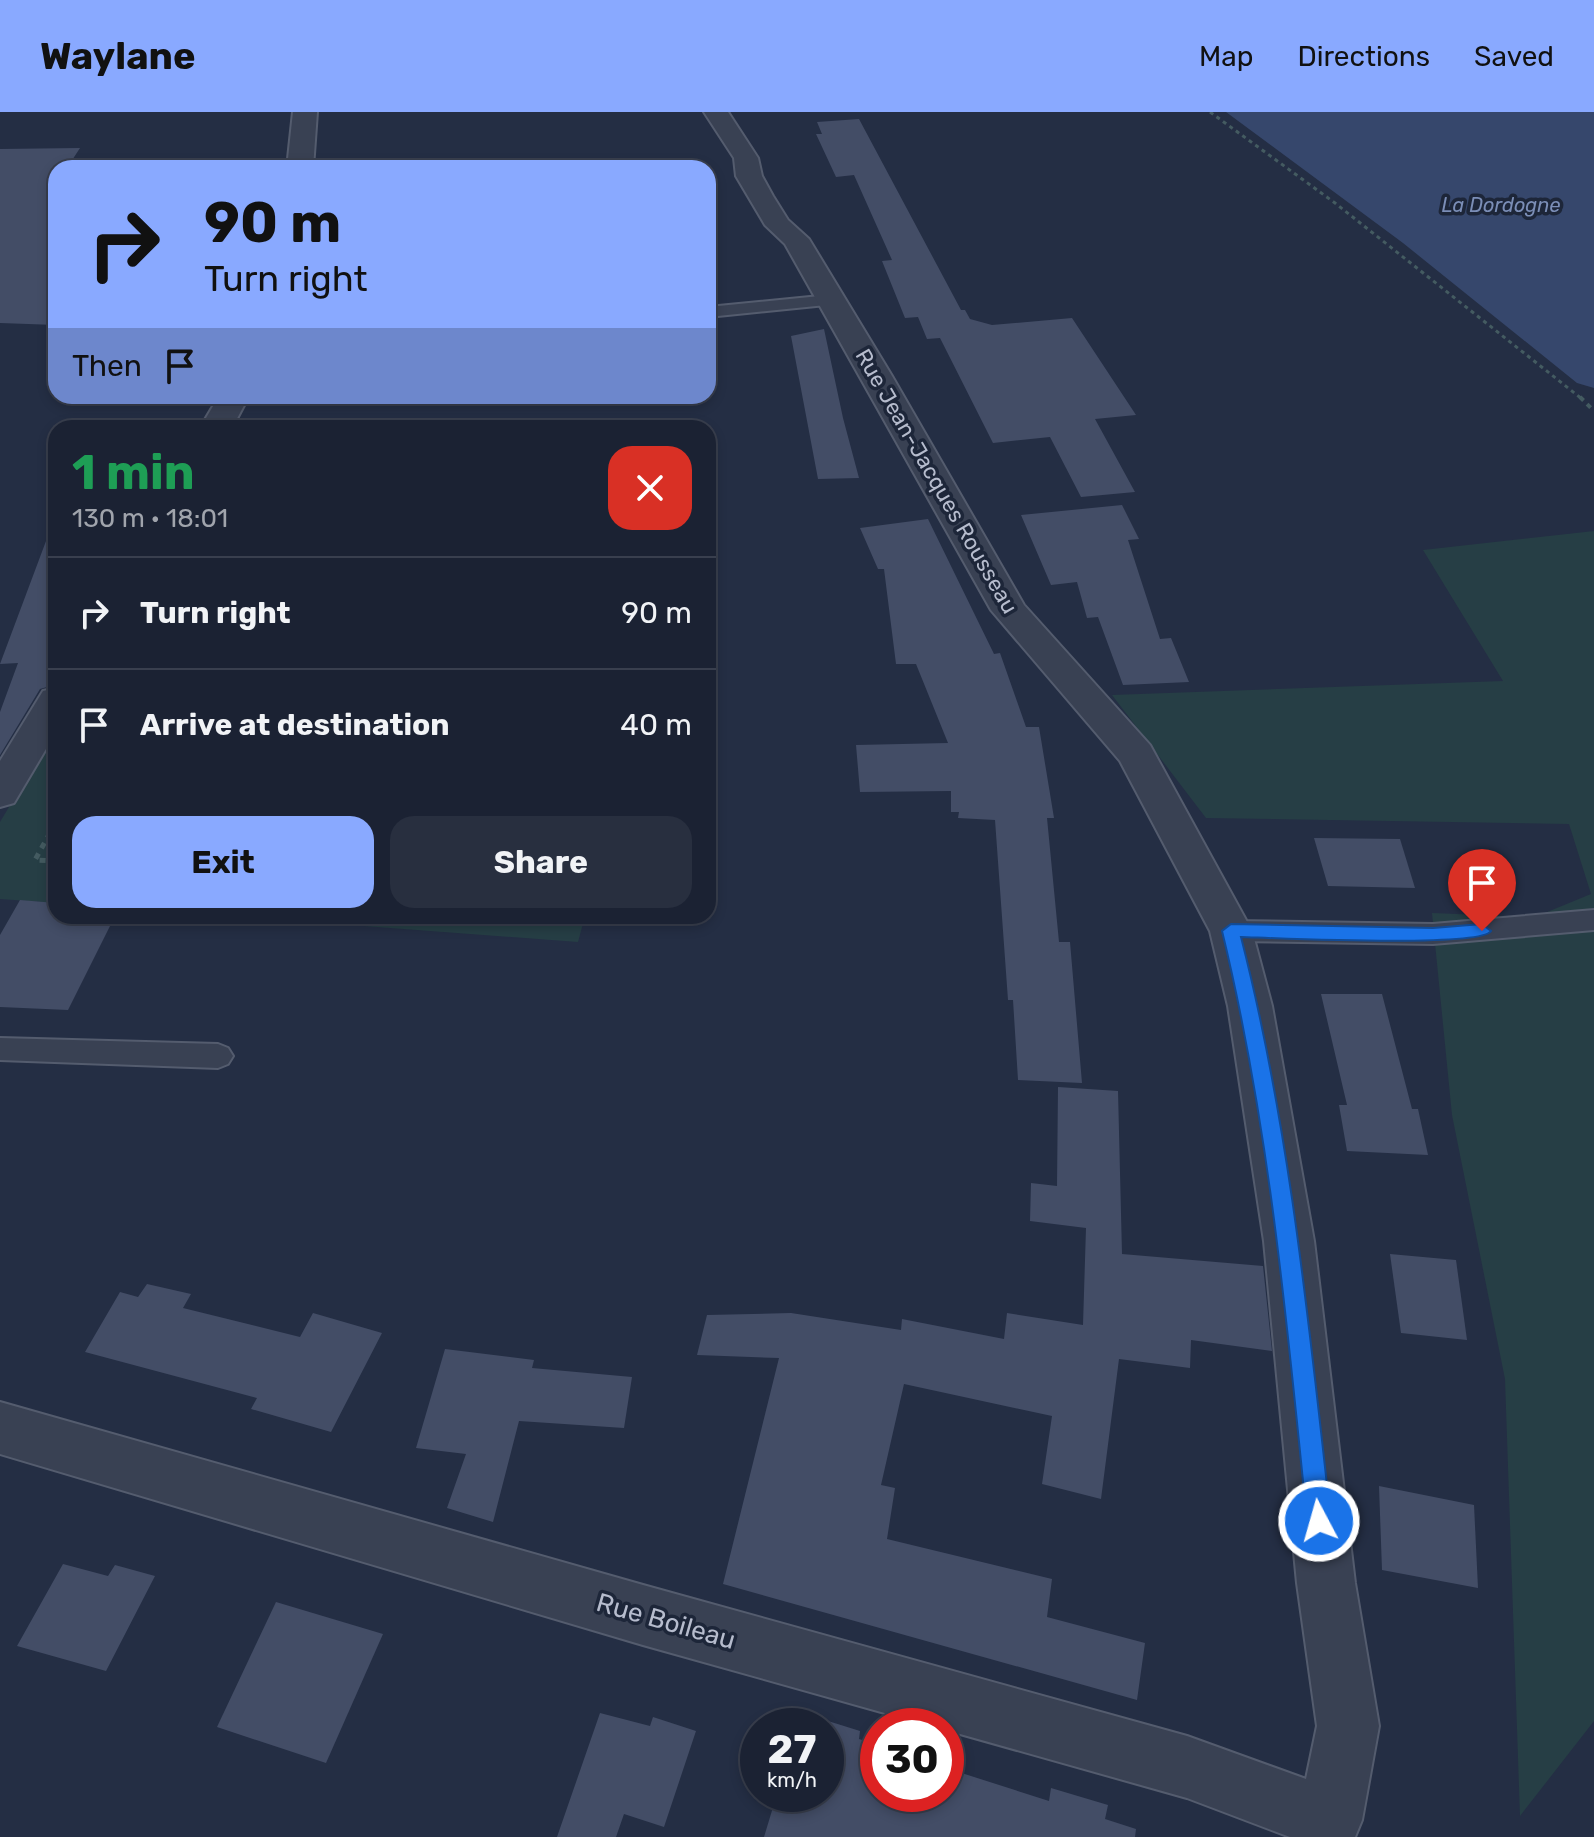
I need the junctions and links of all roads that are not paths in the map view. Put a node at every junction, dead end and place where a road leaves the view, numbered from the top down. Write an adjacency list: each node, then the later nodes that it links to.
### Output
1 (305, 112): 3 (street)
2 (716, 112): 4 (street, Rue Jean-Jacques Rousseau)
3 (301, 160)
4 (830, 300): 5 (lane); 9 (street, Rue Jean-Jacques Rousseau)
5 (716, 311)
6 (48, 713): 7 (street)
7 (0, 793)
8 (1594, 920): 9 (lane)
9 (1231, 931): 13 (street, Rue Jean-Jacques Rousseau)
10 (0, 1049): 11 (lane)
11 (218, 1056)
12 (0, 1428): 13 (street, Rue Boileau)
13 (1334, 1828)

